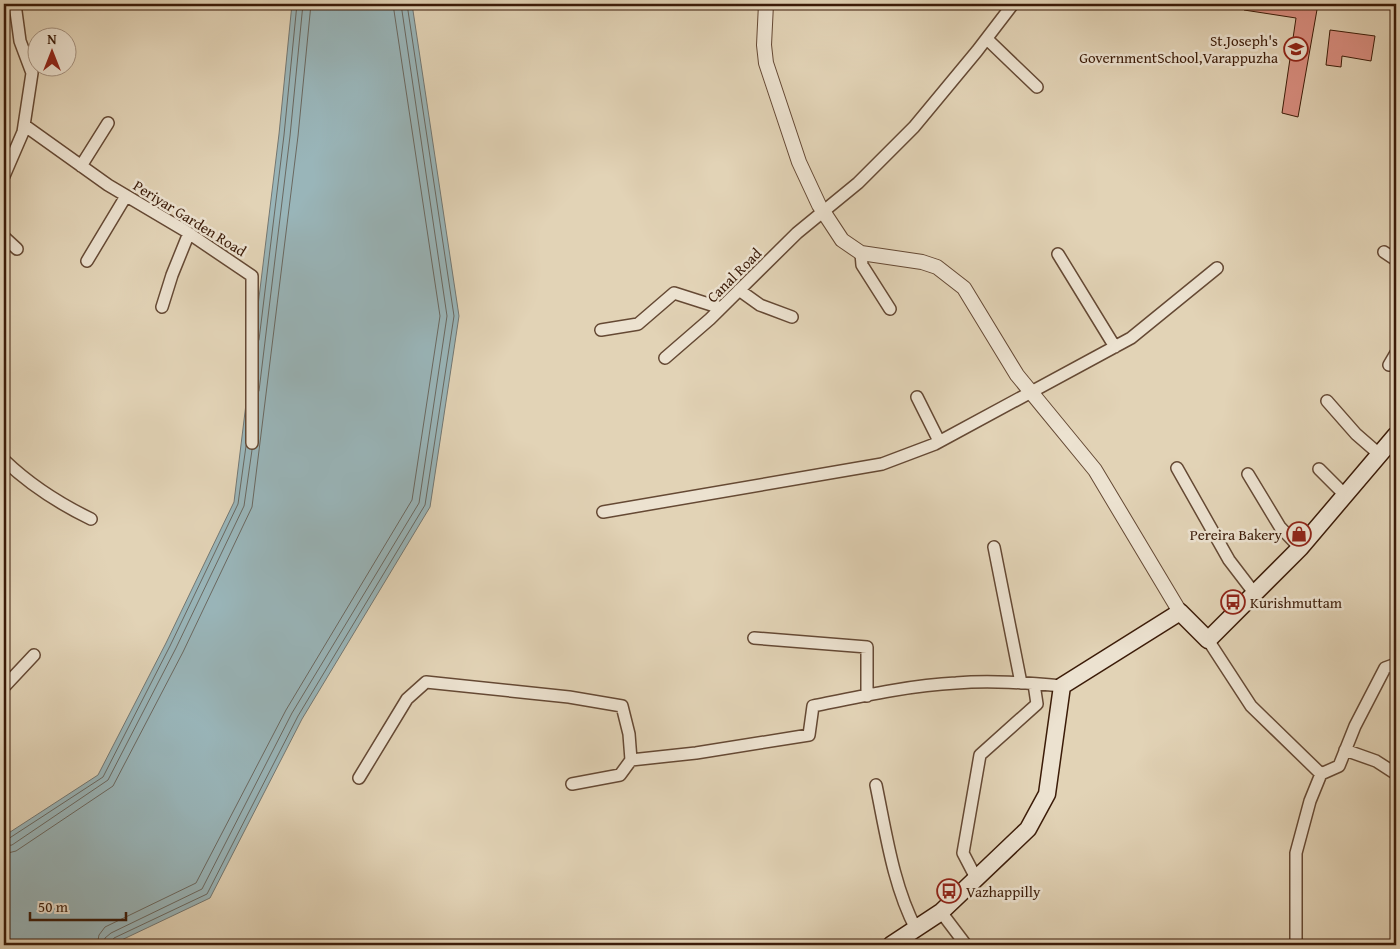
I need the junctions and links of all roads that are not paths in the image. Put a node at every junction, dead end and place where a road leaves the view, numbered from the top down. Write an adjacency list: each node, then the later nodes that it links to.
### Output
1 (15, 4): 7 (street)
2 (766, 4): 11 (street)
3 (1013, 4): 4 (street, Canal Road)
4 (987, 39): 5 (street); 11 (street, Canal Road)
5 (1037, 88)
6 (108, 124): 8 (street)
7 (24, 125): 8 (street, Periyar Garden Road); 9 (street)
8 (81, 166): 10 (street, Periyar Garden Road)
9 (4, 176)
10 (126, 196): 12 (street, Periyar Garden Road); 19 (street)
11 (823, 212): 16 (street); 21 (street, Canal Road)
12 (189, 233): 22 (street); 36 (street, Periyar Garden Road)
13 (4, 238): 14 (street)
14 (16, 249)
15 (1384, 252): 18 (street)
16 (861, 253): 24 (street); 31 (street)
17 (1058, 254): 27 (street)
18 (1396, 260)
19 (86, 261)
20 (1217, 268): 27 (street)
21 (739, 290): 23 (street, Canal Road); 25 (street)
22 (162, 307)
23 (721, 308): 26 (street); 29 (street, Canal Road)
24 (890, 309)
25 (792, 317)
26 (601, 330)
27 (1115, 347): 31 (street)
28 (1396, 353): 30 (street)
29 (665, 358)
30 (1389, 365)
31 (1030, 391): 35 (street); 48 (street)
32 (917, 398): 35 (street)
33 (1326, 401): 37 (street)
34 (1396, 435): 37 (main road)
35 (939, 441): 43 (street)
36 (252, 443)
37 (1379, 454): 42 (main road)
38 (4, 460): 44 (street)
39 (1178, 468): 47 (street)
40 (1319, 469): 42 (street)
41 (1248, 474): 46 (street)
42 (1344, 494): 46 (main road)
43 (603, 512)
44 (91, 519)
45 (994, 547): 53 (street)
46 (1300, 548): 47 (main road)
47 (1255, 594): 50 (main road)
48 (1180, 612): 50 (main road); 55 (main road)
49 (754, 638): 57 (street)
50 (1208, 640): 60 (street)
51 (34, 655): 56 (street)
52 (1396, 664): 58 (street)
53 (1021, 682): 54 (street); 57 (street)
54 (1034, 684): 55 (street); 65 (street)
55 (1062, 686): 65 (main road)
56 (4, 687)
57 (867, 696): 59 (street)
58 (1345, 750): 60 (street); 61 (street)
59 (631, 760): 62 (street); 63 (street)
60 (1321, 774): 70 (street)
61 (1396, 774)
62 (359, 778)
63 (572, 784)
64 (876, 785): 67 (street)
65 (976, 878): 66 (main road)
66 (941, 912): 67 (main road); 69 (street)
67 (916, 928): 68 (main road)
68 (890, 945)
69 (966, 945)
70 (1296, 945)

